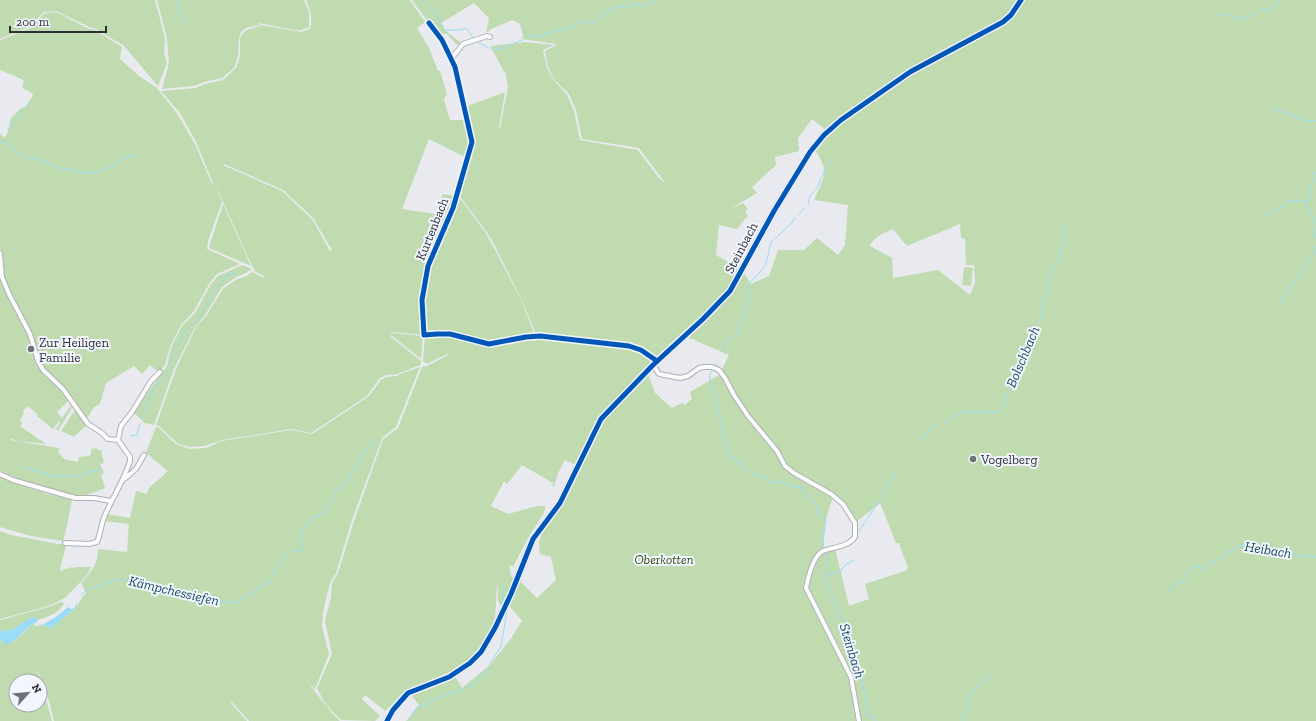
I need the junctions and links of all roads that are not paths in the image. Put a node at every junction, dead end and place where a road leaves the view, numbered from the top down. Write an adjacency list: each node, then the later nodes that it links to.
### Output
1 (1021, 0): 6 (street, Steinbach)
2 (429, 23): 4 (street, Kurtenbach)
3 (490, 37): 4 (street)
4 (452, 58): 6 (street, Kurtenbach)
5 (0, 254): 8 (street)
6 (655, 363): 14 (street, Steinbach); 15 (street)
7 (160, 372): 8 (street)
8 (118, 440): 11 (street)
9 (144, 455): 11 (street)
10 (0, 474): 12 (street)
11 (122, 481): 12 (street)
12 (112, 501): 13 (street)
13 (65, 543)
14 (387, 721)
15 (859, 721)

